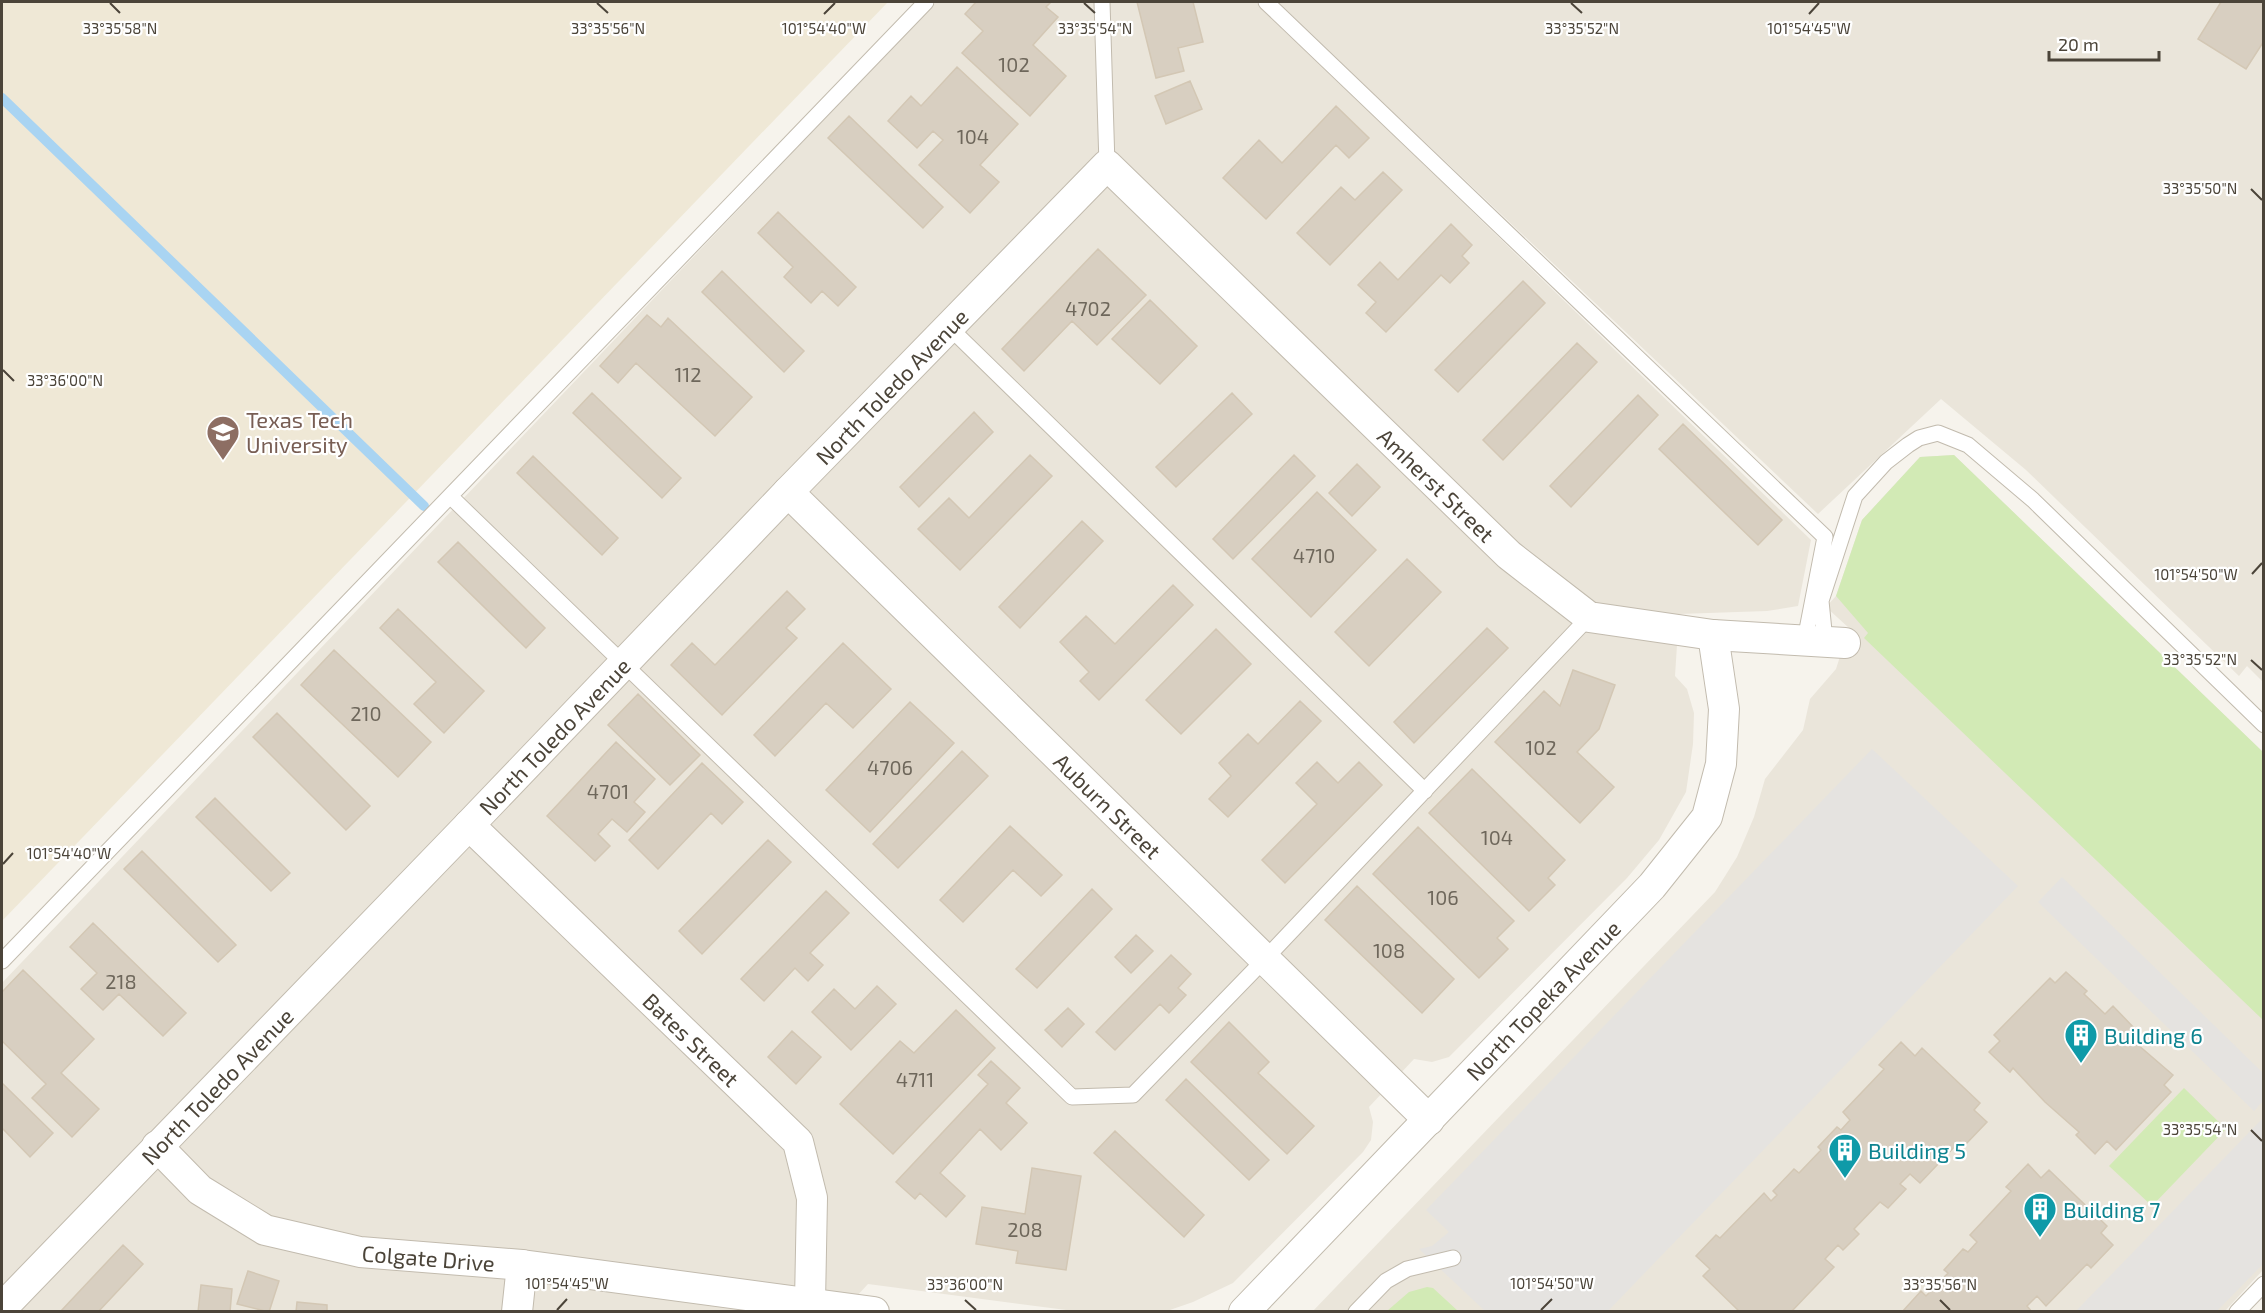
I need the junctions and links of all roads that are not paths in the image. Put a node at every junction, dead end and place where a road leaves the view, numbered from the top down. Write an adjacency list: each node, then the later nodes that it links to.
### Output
1 (926, 2): 7 (lane)
2 (1102, 2): 4 (lane)
3 (1266, 2): 10 (lane)
4 (1107, 165): 5 (street, North Toledo Avenue); 8 (street, Amherst Street)
5 (949, 327): 6 (street, North Toledo Avenue); 13 (lane)
6 (788, 492): 11 (street, North Toledo Avenue); 15 (street, Auburn Street)
7 (450, 496): 11 (lane); 16 (lane)
8 (1589, 617): 9 (street, Amherst Street); 13 (lane)
9 (1713, 635): 10 (street, Amherst Street); 17 (street, North Topeka Avenue)
10 (1825, 641): 12 (lane)
11 (624, 664): 14 (street, North Toledo Avenue); 15 (lane)
12 (2264, 725)
13 (1425, 791): 15 (lane)
14 (470, 825): 18 (street, North Toledo Avenue); 22 (street, Bates Street)
15 (1265, 959): 17 (street, Auburn Street)
16 (2, 961)
17 (1430, 1120): 26 (street, North Topeka Avenue)
18 (156, 1146): 20 (street, Colgate Drive); 23 (street, North Toledo Avenue)
19 (1453, 1258): 27 (lane)
20 (522, 1265): 22 (street, Colgate Drive); 24 (street)
21 (2264, 1284): 28 (lane)
22 (810, 1302): 25 (street, Colgate Drive)
23 (2, 1308)
24 (517, 1311)
25 (874, 1311)
26 (1244, 1311)
27 (1356, 1311)
28 (2237, 1311)

